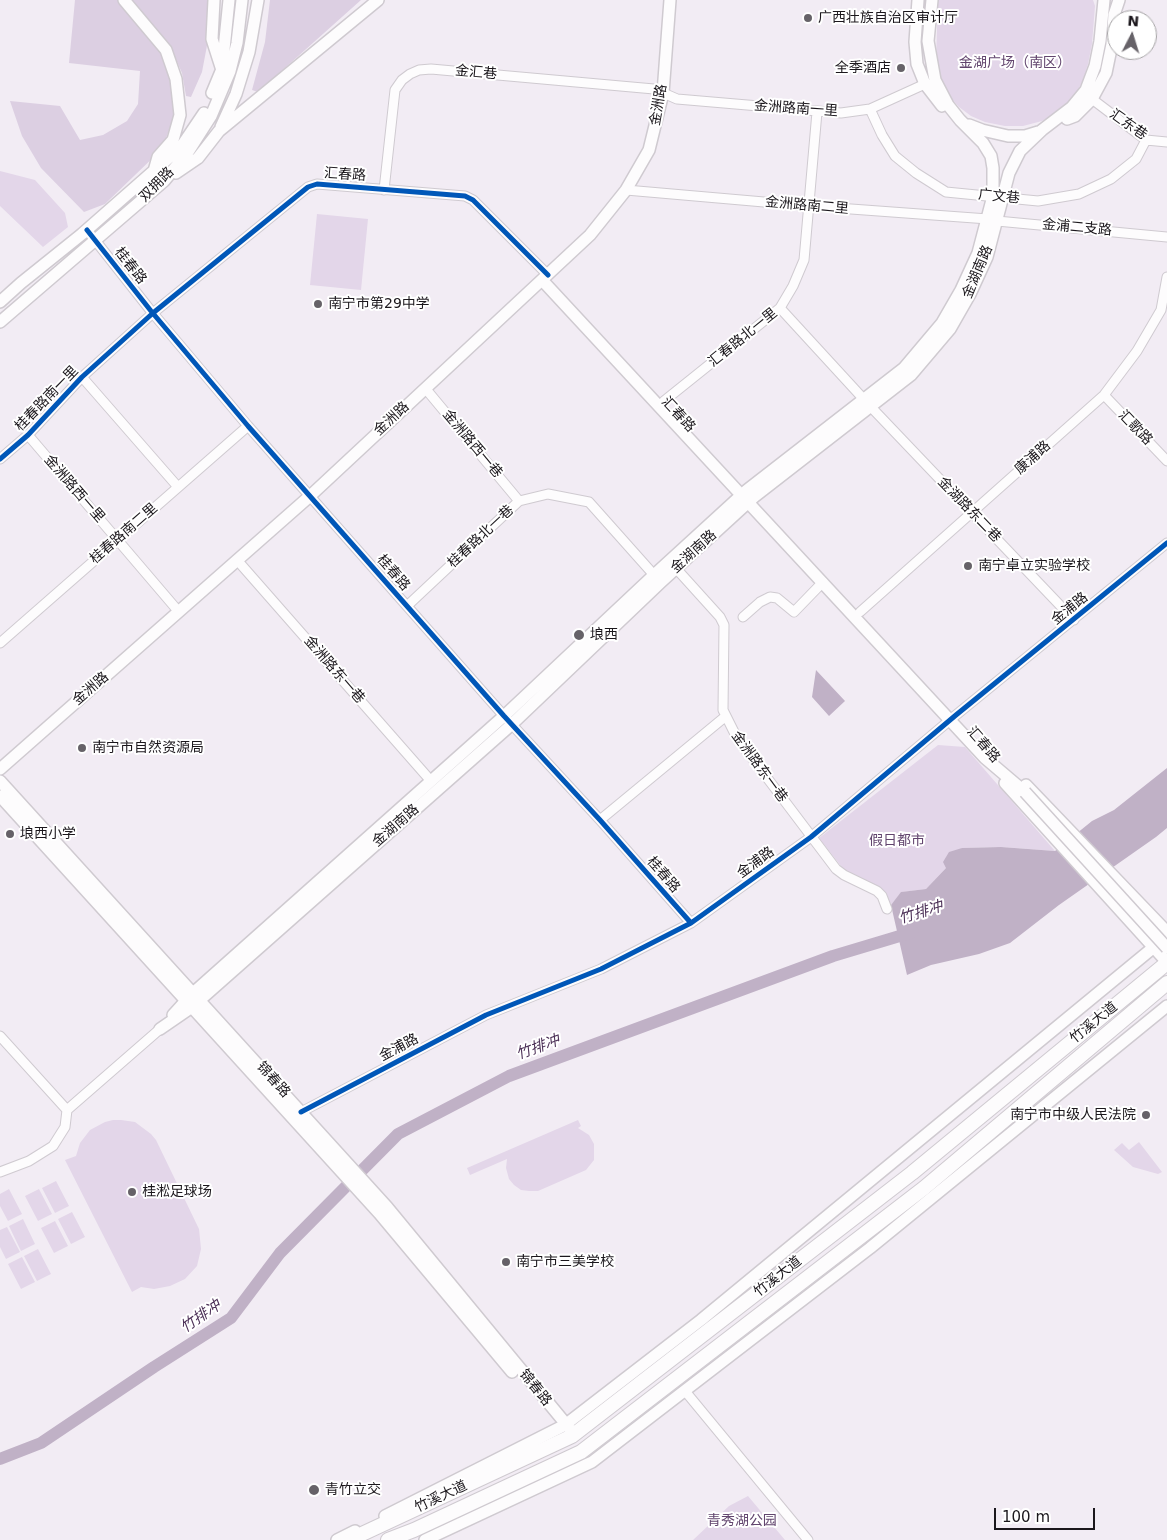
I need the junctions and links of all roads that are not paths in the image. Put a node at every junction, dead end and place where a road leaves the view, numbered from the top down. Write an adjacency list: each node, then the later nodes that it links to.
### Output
1 (124, 0): 23 (main road)
2 (214, 0): 12 (main road)
3 (229, 0): 12 (main road, 双拥路)
4 (242, 0): 24 (main road, 双拥路)
5 (258, 0): 20 (main road)
6 (378, 0): 20 (main road)
7 (670, 0): 14 (main road, 金洲路)
8 (918, 0): 13 (main road)
9 (932, 0): 18 (main road, 金湖南路)
10 (1104, 0): 19 (main road, 金湖南路)
11 (1119, 0): 15 (main road)
12 (222, 69): 23 (main road, 双拥路)
13 (925, 84): 16 (street, 金洲路南一里); 18 (main road)
14 (663, 93): 17 (street, 金洲路南一里); 25 (street, 金汇巷); 26 (main road, 金洲路)
15 (1092, 99): 19 (main road); 21 (street, 汇东巷)
16 (870, 109): 17 (street, 金洲路南一里); 27 (street, 广文巷)
17 (818, 112): 28 (street, 汇春路北一里)
18 (960, 120): 19 (main road); 27 (main road, 金湖南路)
19 (1042, 130): 27 (main road, 金湖南路)
20 (219, 131): 24 (main road)
21 (1146, 140): 22 (street, 汇东巷); 27 (street, 广文巷)
22 (1167, 142)
23 (154, 171): 30 (main road, 双拥路)
24 (164, 181): 32 (main road, 双拥路)
25 (384, 190): 33 (street, 汇春路); 37 (street, 汇春路)
26 (626, 190): 28 (street, 金洲路南二里); 33 (main road, 金洲路)
27 (998, 197): 29 (main road, 金湖南路)
28 (810, 206): 29 (street, 金洲路南二里); 36 (street, 汇春路北一里)
29 (993, 220): 31 (street, 金浦二支路); 43 (main road, 金湖南路)
30 (87, 230): 32 (street, 桂春路); 35 (main road, 双拥路)
31 (1167, 237)
32 (95, 241): 37 (street, 桂春路); 38 (main road, 双拥路)
33 (545, 277): 40 (main road, 金洲路); 42 (main road, 汇春路); 50 (main road, 汇春路)
34 (1167, 277): 41 (street, 康浦路)
35 (0, 302)
36 (780, 308): 42 (street, 汇春路北一里); 43 (street, 金湖路东二巷)
37 (153, 313): 39 (street, 桂春路南一里); 44 (street, 桂春路)
38 (0, 322)
39 (82, 377): 45 (street, 桂春路南一里); 48 (street)
40 (425, 388): 49 (main road, 金洲路); 51 (street, 金洲路西一巷)
41 (1104, 395): 47 (street, 汇歌路); 52 (street, 康浦路)
42 (664, 401): 50 (main road, 汇春路)
43 (867, 402): 50 (main road, 金湖南路); 52 (street, 金湖路东二巷)
44 (248, 426): 48 (street, 桂春路南二里); 49 (street, 桂春路)
45 (28, 435): 46 (street, 桂春路南一里); 53 (street, 金洲路西一里)
46 (0, 459)
47 (1167, 461)
48 (178, 488): 53 (street, 桂春路南二里)
49 (310, 496): 55 (main road, 金洲路); 59 (street, 桂春路)
50 (748, 496): 56 (main road, 金湖南路); 58 (main road, 汇春路); 61 (main road, 汇春路)
51 (519, 501): 57 (street, 桂春路北一巷); 59 (street, 桂春路北一巷)
52 (972, 513): 61 (street, 康浦路); 63 (street, 金湖路东二巷)
53 (117, 540): 60 (street, 金洲路西一里); 64 (street, 桂春路南二里)
54 (1167, 543): 63 (street, 金浦路)
55 (238, 560): 60 (main road, 金洲路); 71 (street, 金洲路东一巷)
56 (673, 565): 57 (main road, 金湖南路); 65 (street, 金洲路东一巷); 67 (main road, 金湖南路)
57 (654, 575): 67 (main road, 金湖南路)
58 (823, 582): 62 (street); 66 (main road, 汇春路)
59 (407, 606): 67 (street, 桂春路)
60 (178, 612): 69 (main road, 金洲路)
61 (860, 612): 66 (main road, 汇春路)
62 (743, 617)
63 (1074, 620): 66 (street, 金浦路)
64 (0, 643)
65 (726, 716): 73 (street); 74 (street, 金洲路东一巷)
66 (954, 717): 68 (main road, 汇春路); 74 (street, 金浦路)
67 (508, 721): 71 (main road, 金湖南路); 73 (street, 桂春路); 83 (main road, 金湖南路)
68 (987, 755): 77 (main road); 79 (main road); 80 (main road, 汇春路, bridge)
69 (0, 769)
70 (0, 781): 83 (main road, 锦春路)
71 (431, 781): 83 (main road, 金湖南路)
72 (0, 796): 83 (main road, 锦春路)
73 (600, 820): 76 (street, 桂春路)
74 (811, 837): 75 (street, 金洲路东一巷); 76 (street, 金浦路)
75 (887, 909)
76 (691, 923): 88 (street, 金浦路)
77 (1167, 932)
78 (1167, 939): 79 (main road)
79 (1154, 947): 81 (main road); 92 (main road)
80 (1167, 948)
81 (1167, 962): 92 (highway, 竹溪大道)
82 (1167, 983): 94 (highway, 竹溪大道)
83 (192, 1000): 85 (main road, 金湖南路); 88 (main road, 锦春路); 89 (main road, 锦春路)
84 (1167, 1006): 91 (main road)
85 (160, 1029): 87 (street, 金湖南路)
86 (0, 1036): 87 (street)
87 (67, 1110): 90 (street)
88 (301, 1112): 89 (main road, 锦春路)
89 (317, 1136): 92 (main road, 锦春路)
90 (0, 1172)
91 (685, 1391): 95 (main road); 96 (street)
92 (566, 1431): 93 (main road); 93 (highway, 竹溪大道)
93 (347, 1538)
94 (393, 1539)
95 (425, 1540)
96 (808, 1540)

